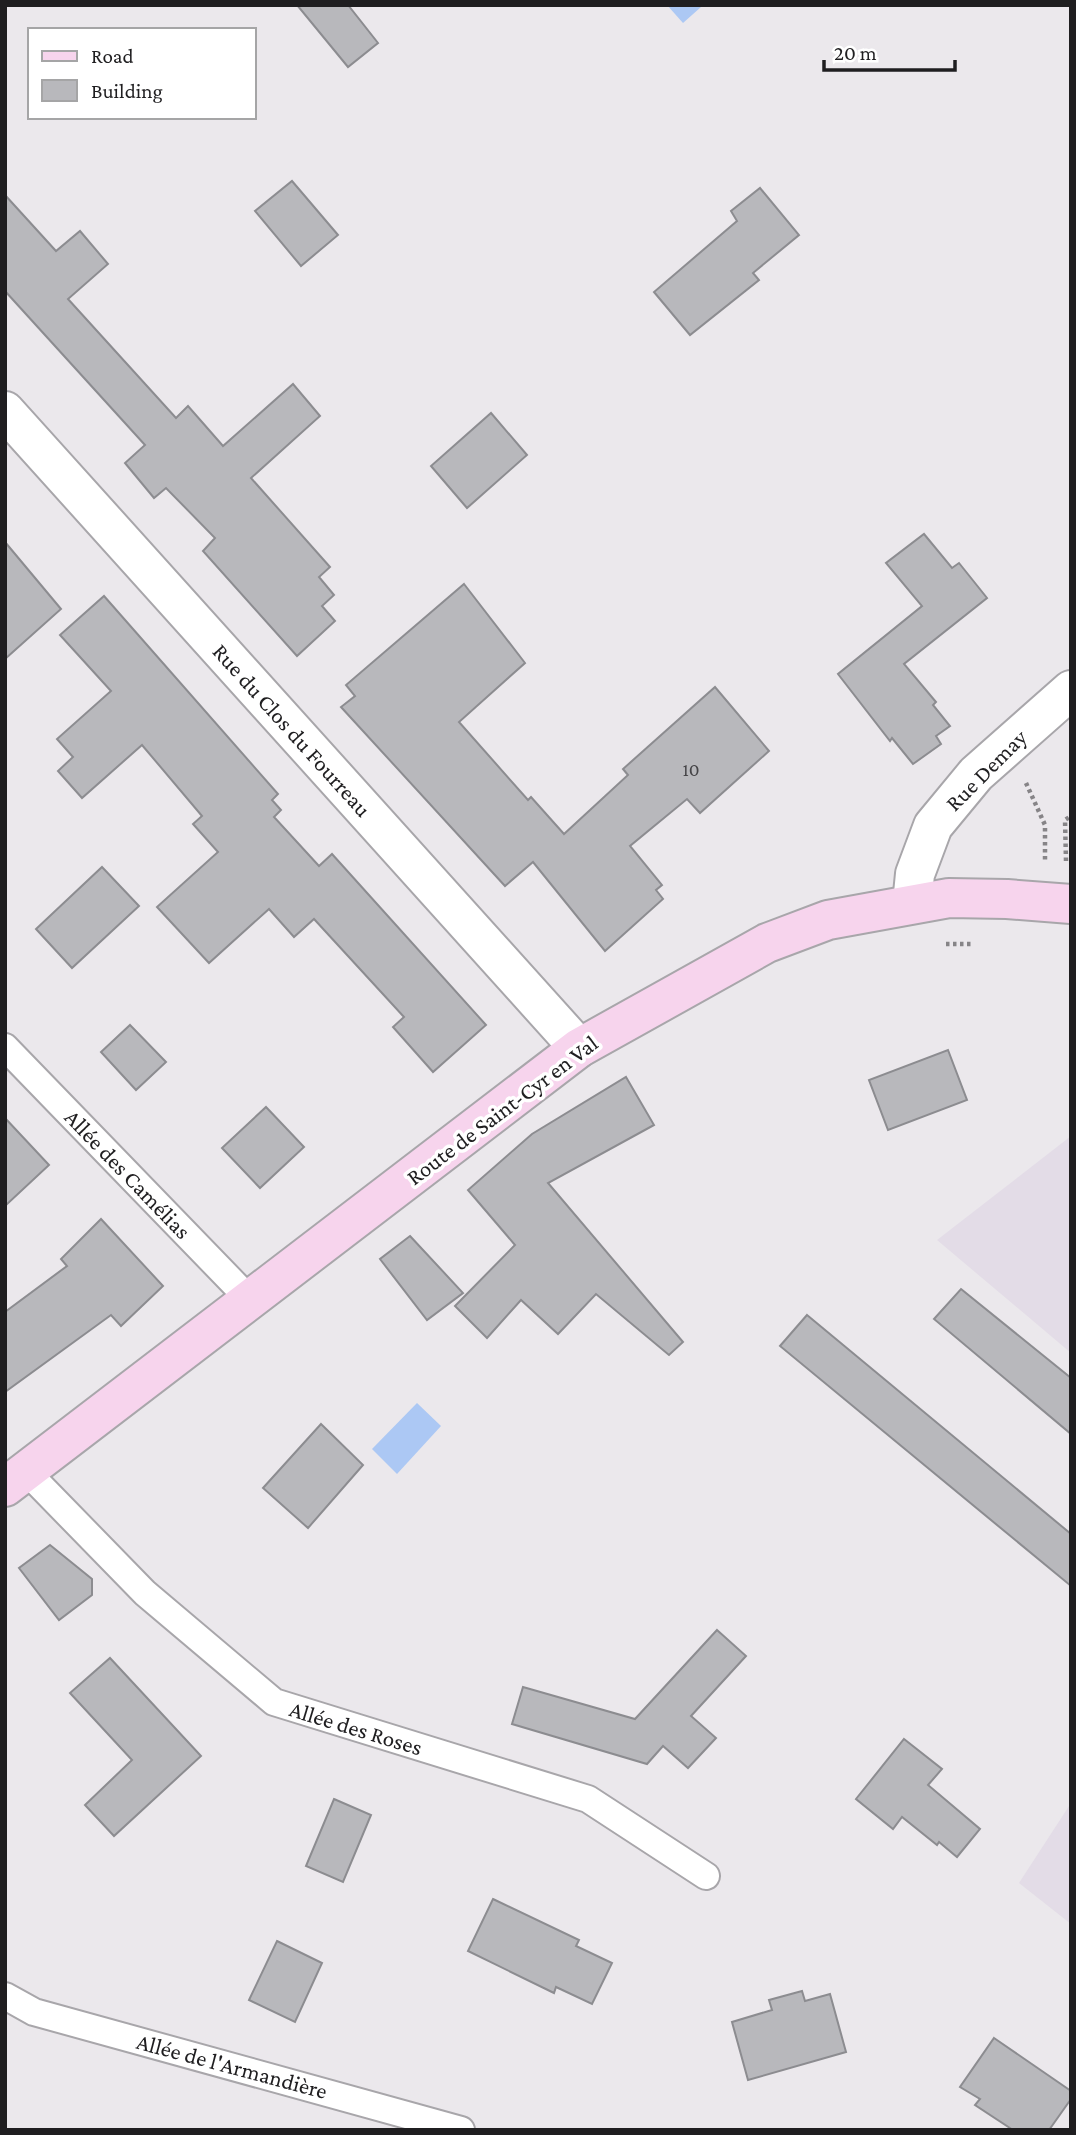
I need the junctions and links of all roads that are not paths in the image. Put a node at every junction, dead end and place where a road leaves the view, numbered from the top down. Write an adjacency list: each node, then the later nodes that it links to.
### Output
1 (5, 411): 6 (street, Rue du Clos du Fourreau)
2 (1071, 690): 3 (street, Rue Demay)
3 (912, 904): 4 (street, Route de Saint-Cyr en Val); 6 (street, Route de Saint-Cyr en Val)
4 (1071, 904)
5 (5, 1047): 7 (lane, Allée des Camélias)
6 (579, 1048): 7 (street, Route de Saint-Cyr en Val)
7 (250, 1301): 8 (street, Route de Saint-Cyr en Val)
8 (15, 1479): 9 (lane, Allée des Roses)
9 (706, 1876)
10 (5, 1996): 11 (lane, Allée de l'Armandière)
11 (461, 2130)

